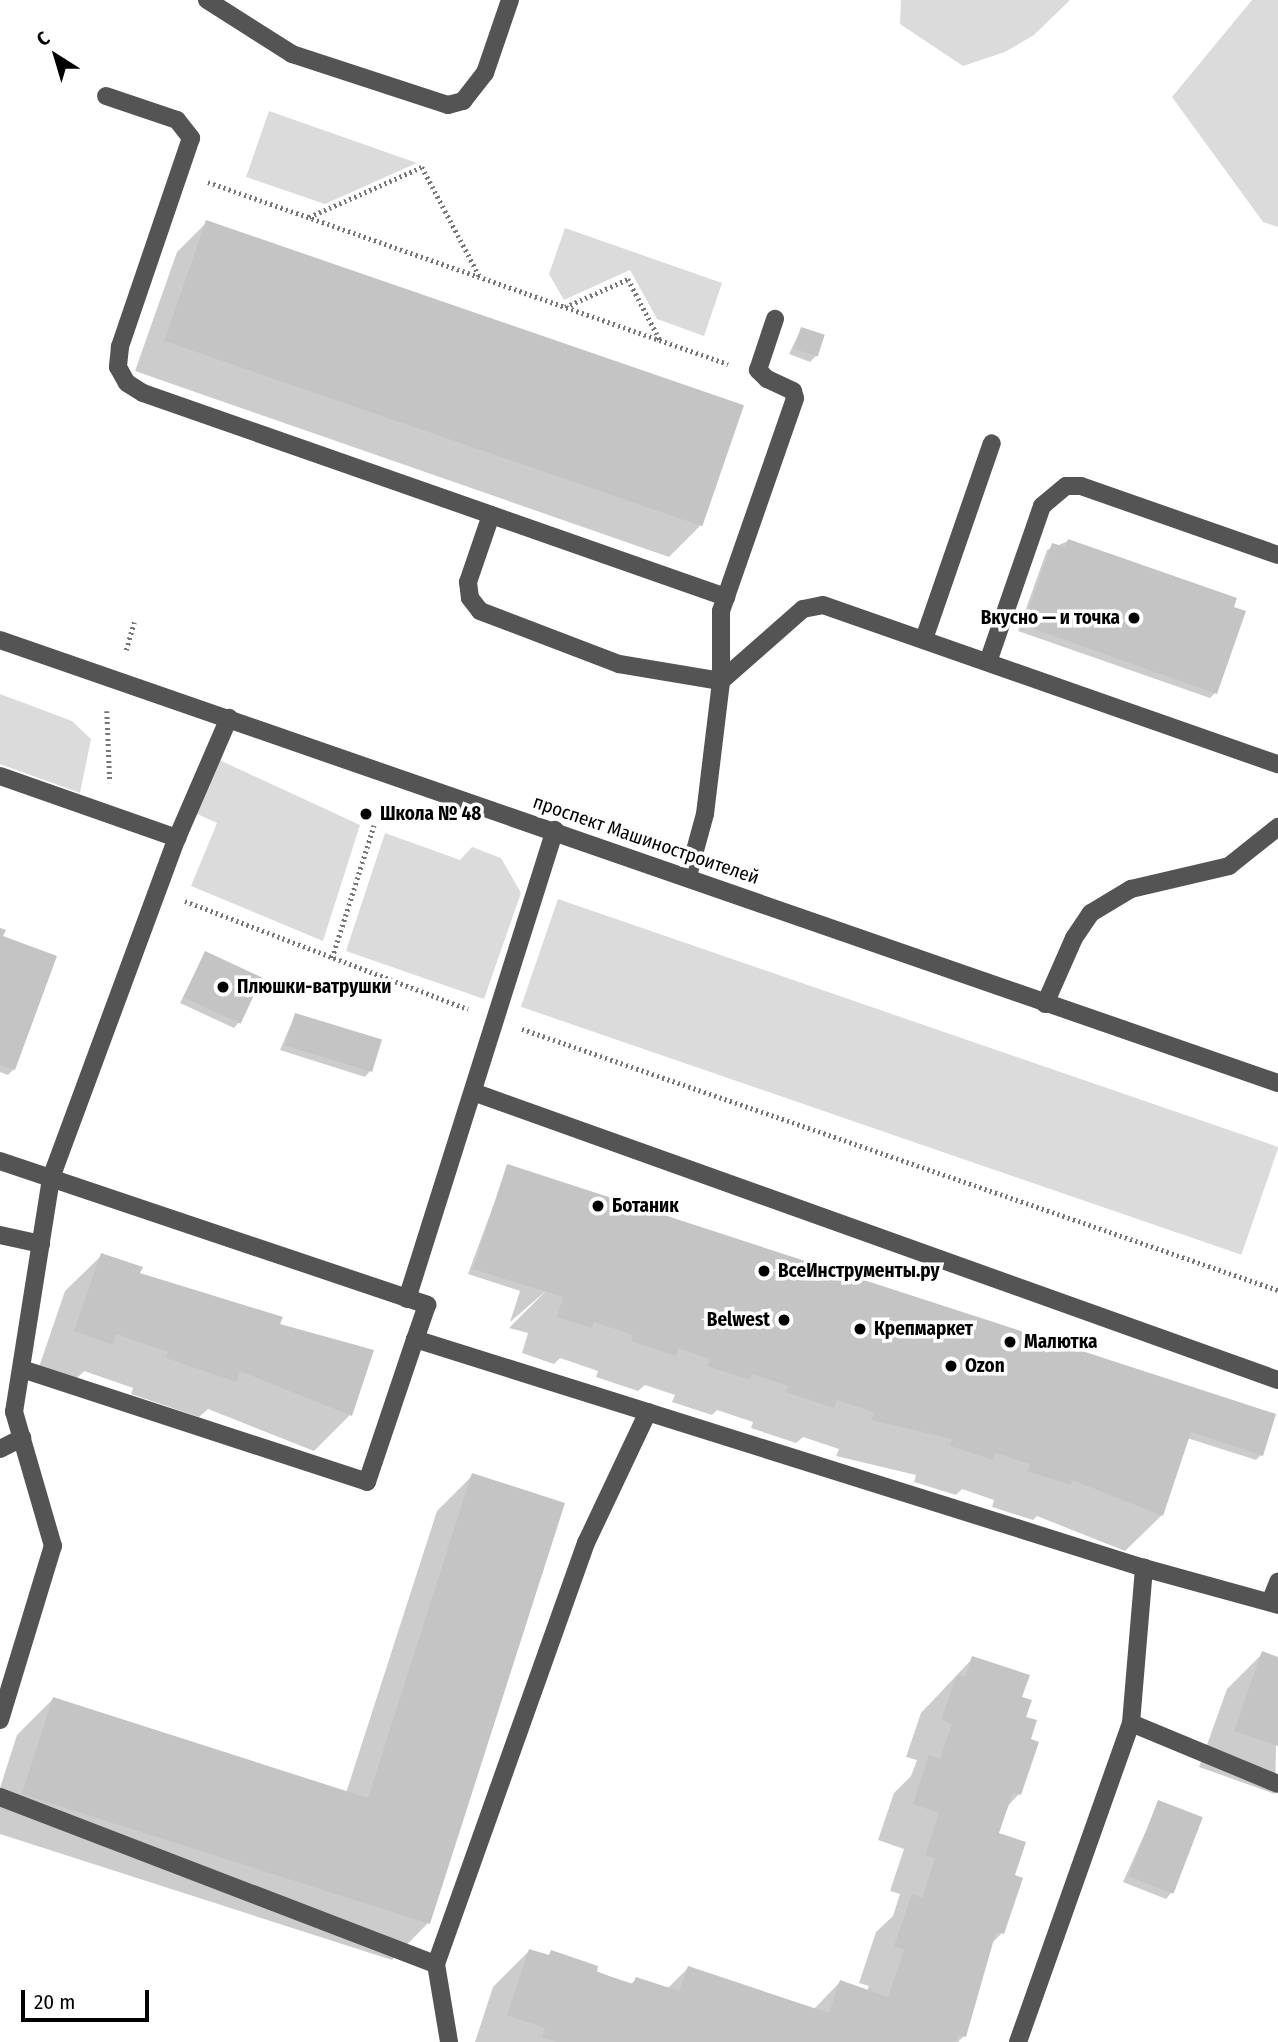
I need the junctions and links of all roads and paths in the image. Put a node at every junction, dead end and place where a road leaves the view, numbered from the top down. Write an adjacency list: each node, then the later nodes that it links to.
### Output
1 (206, 0): 2 (street)
2 (510, 0)
3 (106, 96): 4 (street)
4 (181, 173): 5 (path); 12 (street)
5 (309, 217): 6 (path); 6 (path)
6 (481, 278): 7 (path)
7 (564, 307): 9 (path); 9 (path)
8 (775, 319): 10 (street)
9 (661, 341): 10 (path)
10 (758, 370): 14 (street)
11 (992, 443): 16 (street)
12 (491, 515): 14 (street); 20 (street)
13 (1278, 555): 19 (street)
14 (726, 597): 20 (street)
15 (134, 622): 18 (path)
16 (924, 639): 19 (street); 20 (street)
17 (0, 640): 22 (street, проспект Машиностроителей)
18 (125, 654)
19 (988, 662): 23 (street)
20 (721, 681): 30 (street)
21 (107, 711): 25 (path)
22 (229, 718): 28 (street, проспект Машиностроителей); 29 (street)
23 (1278, 764)
24 (0, 776): 25 (street)
25 (112, 816): 29 (street)
26 (374, 825): 32 (path)
27 (1278, 827): 33 (street)
28 (555, 830): 30 (street, проспект Машиностроителей); 34 (street)
29 (177, 838): 31 (street)
30 (688, 876): 33 (street, проспект Машиностроителей)
31 (158, 891): 32 (path); 38 (street)
32 (332, 958): 34 (path)
33 (1045, 1004): 35 (street, проспект Машиностроителей)
34 (495, 1019): 36 (street); 41 (path)
35 (1278, 1083)
36 (473, 1092): 42 (street); 45 (street)
37 (0, 1161): 38 (street)
38 (51, 1178): 40 (street); 42 (street)
39 (0, 1235): 40 (street)
40 (41, 1244): 44 (street)
41 (1278, 1290)
42 (407, 1298): 43 (street)
43 (415, 1339): 44 (street); 46 (street)
44 (22, 1369): 47 (street)
45 (1278, 1380)
46 (648, 1412): 49 (street); 56 (street)
47 (22, 1438): 48 (street); 52 (street)
48 (0, 1449)
49 (1144, 1568): 51 (street); 53 (street)
50 (1278, 1582): 51 (street)
51 (1274, 1603)
52 (0, 1720)
53 (1131, 1723): 54 (street); 58 (street)
54 (1278, 1784)
55 (0, 1797): 56 (street)
56 (436, 1964): 57 (street)
57 (449, 2042)
58 (1018, 2042)

